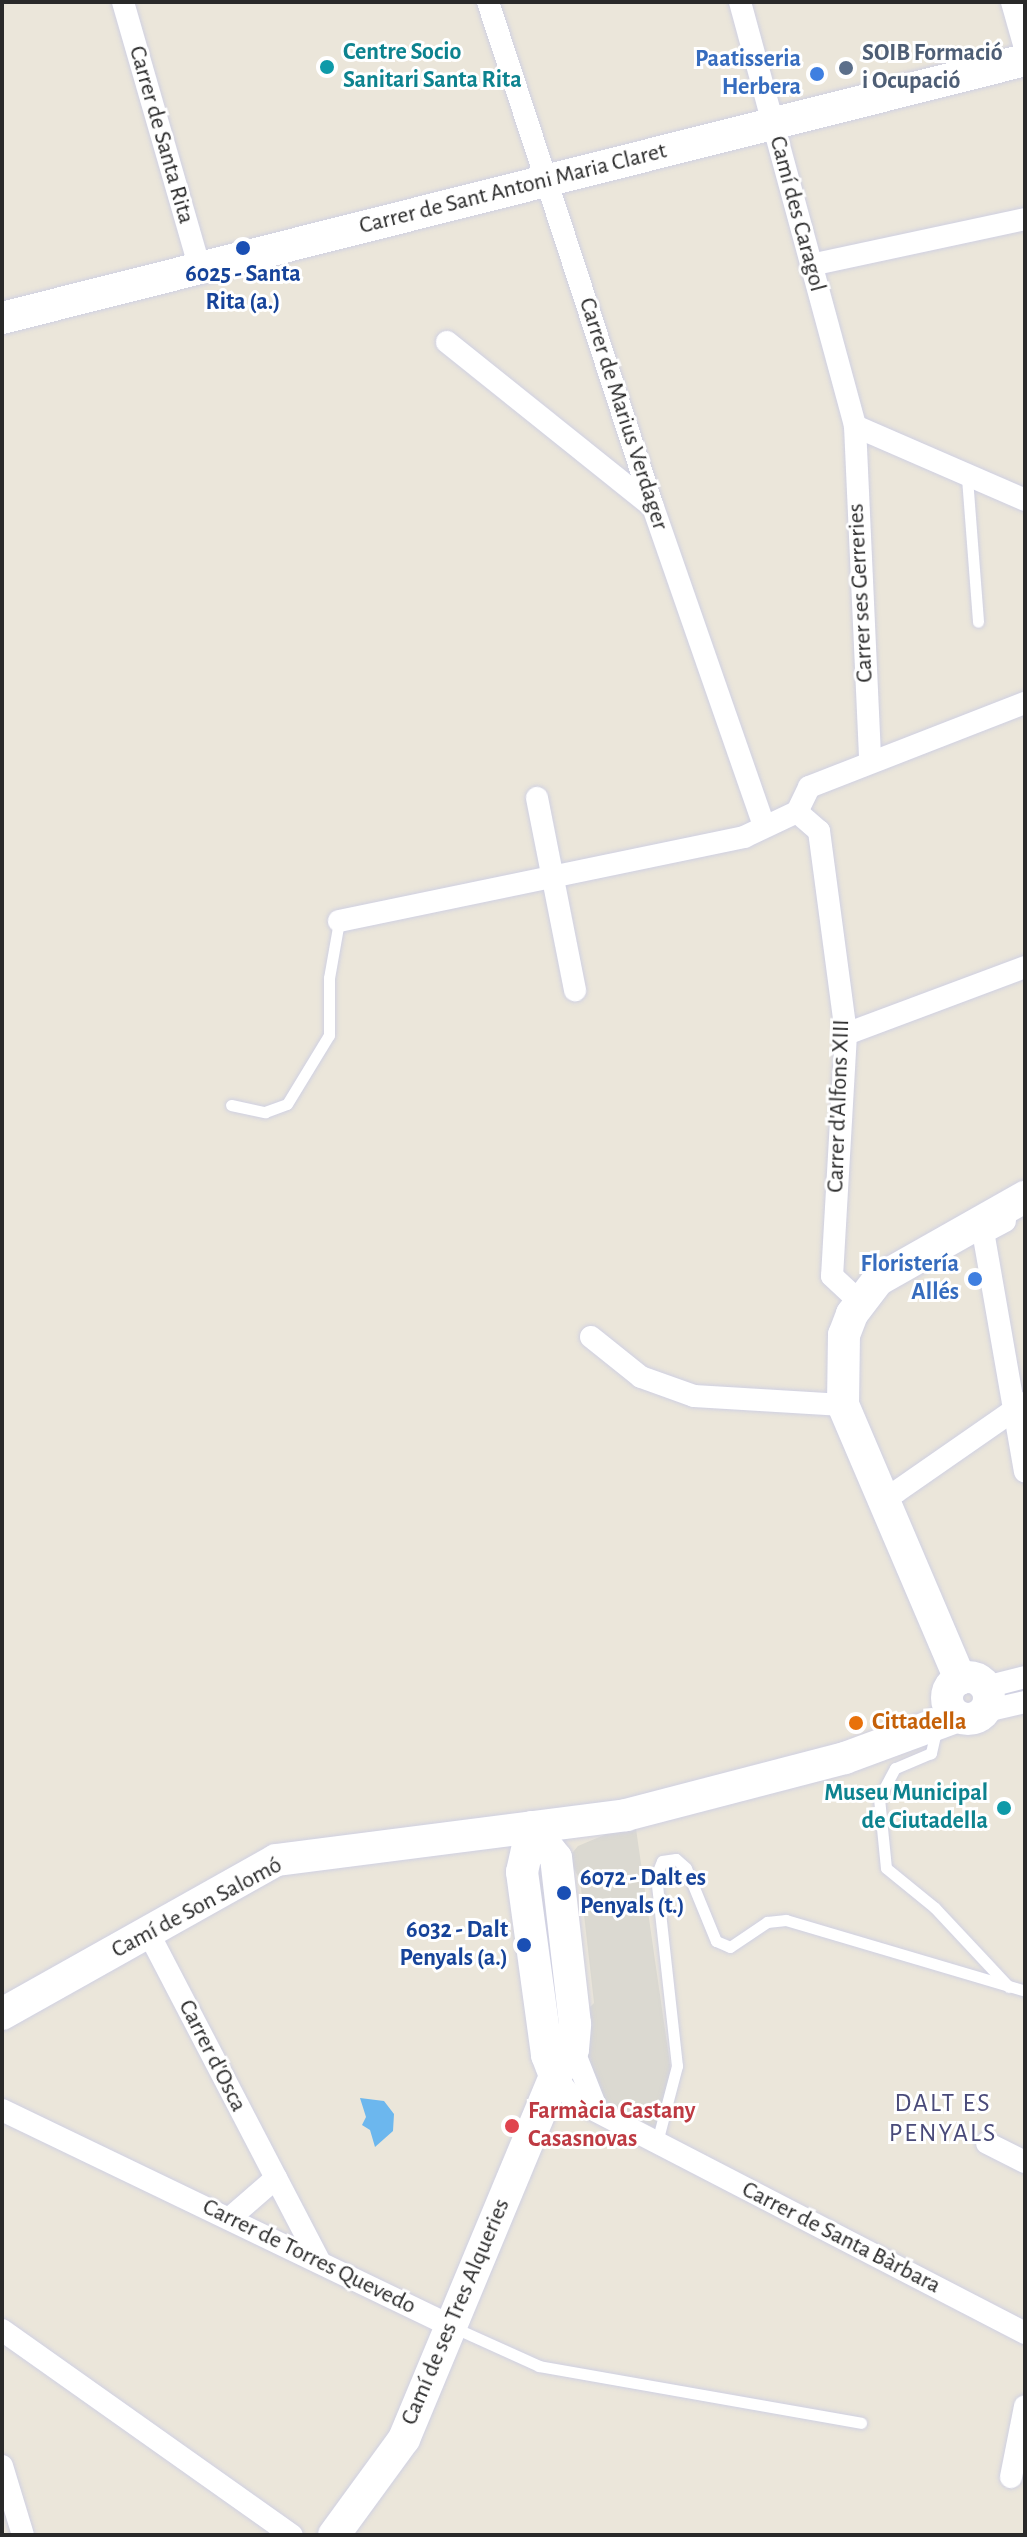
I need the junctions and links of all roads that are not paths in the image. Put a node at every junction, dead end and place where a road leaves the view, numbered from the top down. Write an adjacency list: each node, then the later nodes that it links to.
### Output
1 (123, 2): 11 (street, Carrer de Santa Rita)
2 (488, 2): 8 (street, Carrer de Marius Verdager)
3 (740, 2): 7 (street, Camí des Caragol)
4 (1012, 2): 5 (street)
5 (1025, 48)
6 (1025, 60): 7 (street, Carrer de Sant Antoni Maria Claret)
7 (773, 124): 8 (street, Carrer de Sant Antoni Maria Claret); 10 (street, Camí des Caragol)
8 (547, 180): 11 (street, Carrer de Sant Antoni Maria Claret); 17 (street, Carrer de Marius Verdager)
9 (1025, 219): 10 (street)
10 (811, 265): 14 (street, Camí des Caragol)
11 (200, 268): 12 (street, Carrer de Sant Antoni Maria Claret)
12 (2, 318)
13 (447, 342): 17 (street)
14 (855, 426): 15 (street); 20 (street, Carrer ses Gerreries)
15 (967, 478): 16 (street); 18 (lane)
16 (1025, 500)
17 (653, 507): 23 (street, Carrer de Marius Verdager)
18 (978, 622)
19 (1025, 703): 20 (street)
20 (870, 761): 22 (street)
21 (537, 798): 24 (street)
22 (797, 812): 23 (street); 28 (street, Carrer d'Alfons XIII)
23 (764, 825): 24 (street)
24 (556, 876): 25 (street); 27 (street)
25 (339, 921): 29 (lane)
26 (1025, 967): 28 (street)
27 (575, 990)
28 (846, 1034): 33 (street, Carrer d'Alfons XIII)
29 (231, 1105)
30 (1025, 1197): 32 (street); 33 (street)
31 (1025, 1217): 32 (street)
32 (984, 1237): 33 (street); 36 (street)
33 (865, 1300): 35 (street)
34 (591, 1337): 35 (street)
35 (843, 1405): 38 (street)
36 (1020, 1407): 37 (street); 38 (street)
37 (1025, 1471)
38 (881, 1496): 41 (street)
39 (1025, 1677): 41 (street)
40 (1025, 1702): 41 (street)
41 (965, 1704): 42 (street); 46 (lane)
42 (619, 1817): 43 (street, Camí de Son Salomó); 44 (street)
43 (532, 1827): 44 (street); 45 (street, Camí de Son Salomó); 50 (street)
44 (556, 1858): 49 (street)
45 (149, 1934): 48 (street, Camí de Son Salomó); 56 (street, Carrer d'Osca)
46 (1010, 1988): 47 (lane); 53 (lane)
47 (1025, 1991)
48 (2, 2014)
49 (573, 2049): 50 (street, Camí de ses Tres Alqueries); 52 (street)
50 (555, 2076): 52 (street, Carrer de Santa Bàrbara); 59 (street, Camí de ses Tres Alqueries)
51 (2, 2110): 57 (street, Carrer de Torres Quevedo)
52 (597, 2110): 53 (street, Carrer de Santa Bàrbara)
53 (657, 2142): 61 (street, Carrer de Santa Bàrbara)
54 (987, 2143): 55 (street)
55 (1025, 2162)
56 (276, 2178): 57 (street); 58 (street, Carrer d'Osca)
57 (230, 2218): 58 (street, Carrer de Torres Quevedo)
58 (320, 2262): 59 (street, Carrer de Torres Quevedo)
59 (450, 2326): 63 (lane, Carrer de Torres Quevedo); 68 (street, Camí de ses Tres Alqueries)
60 (2, 2330): 67 (street)
61 (1025, 2333)
62 (1025, 2406): 65 (street)
63 (861, 2423)
64 (2, 2466): 66 (street)
65 (1011, 2477)
66 (23, 2535)
67 (292, 2535)
68 (334, 2535)

